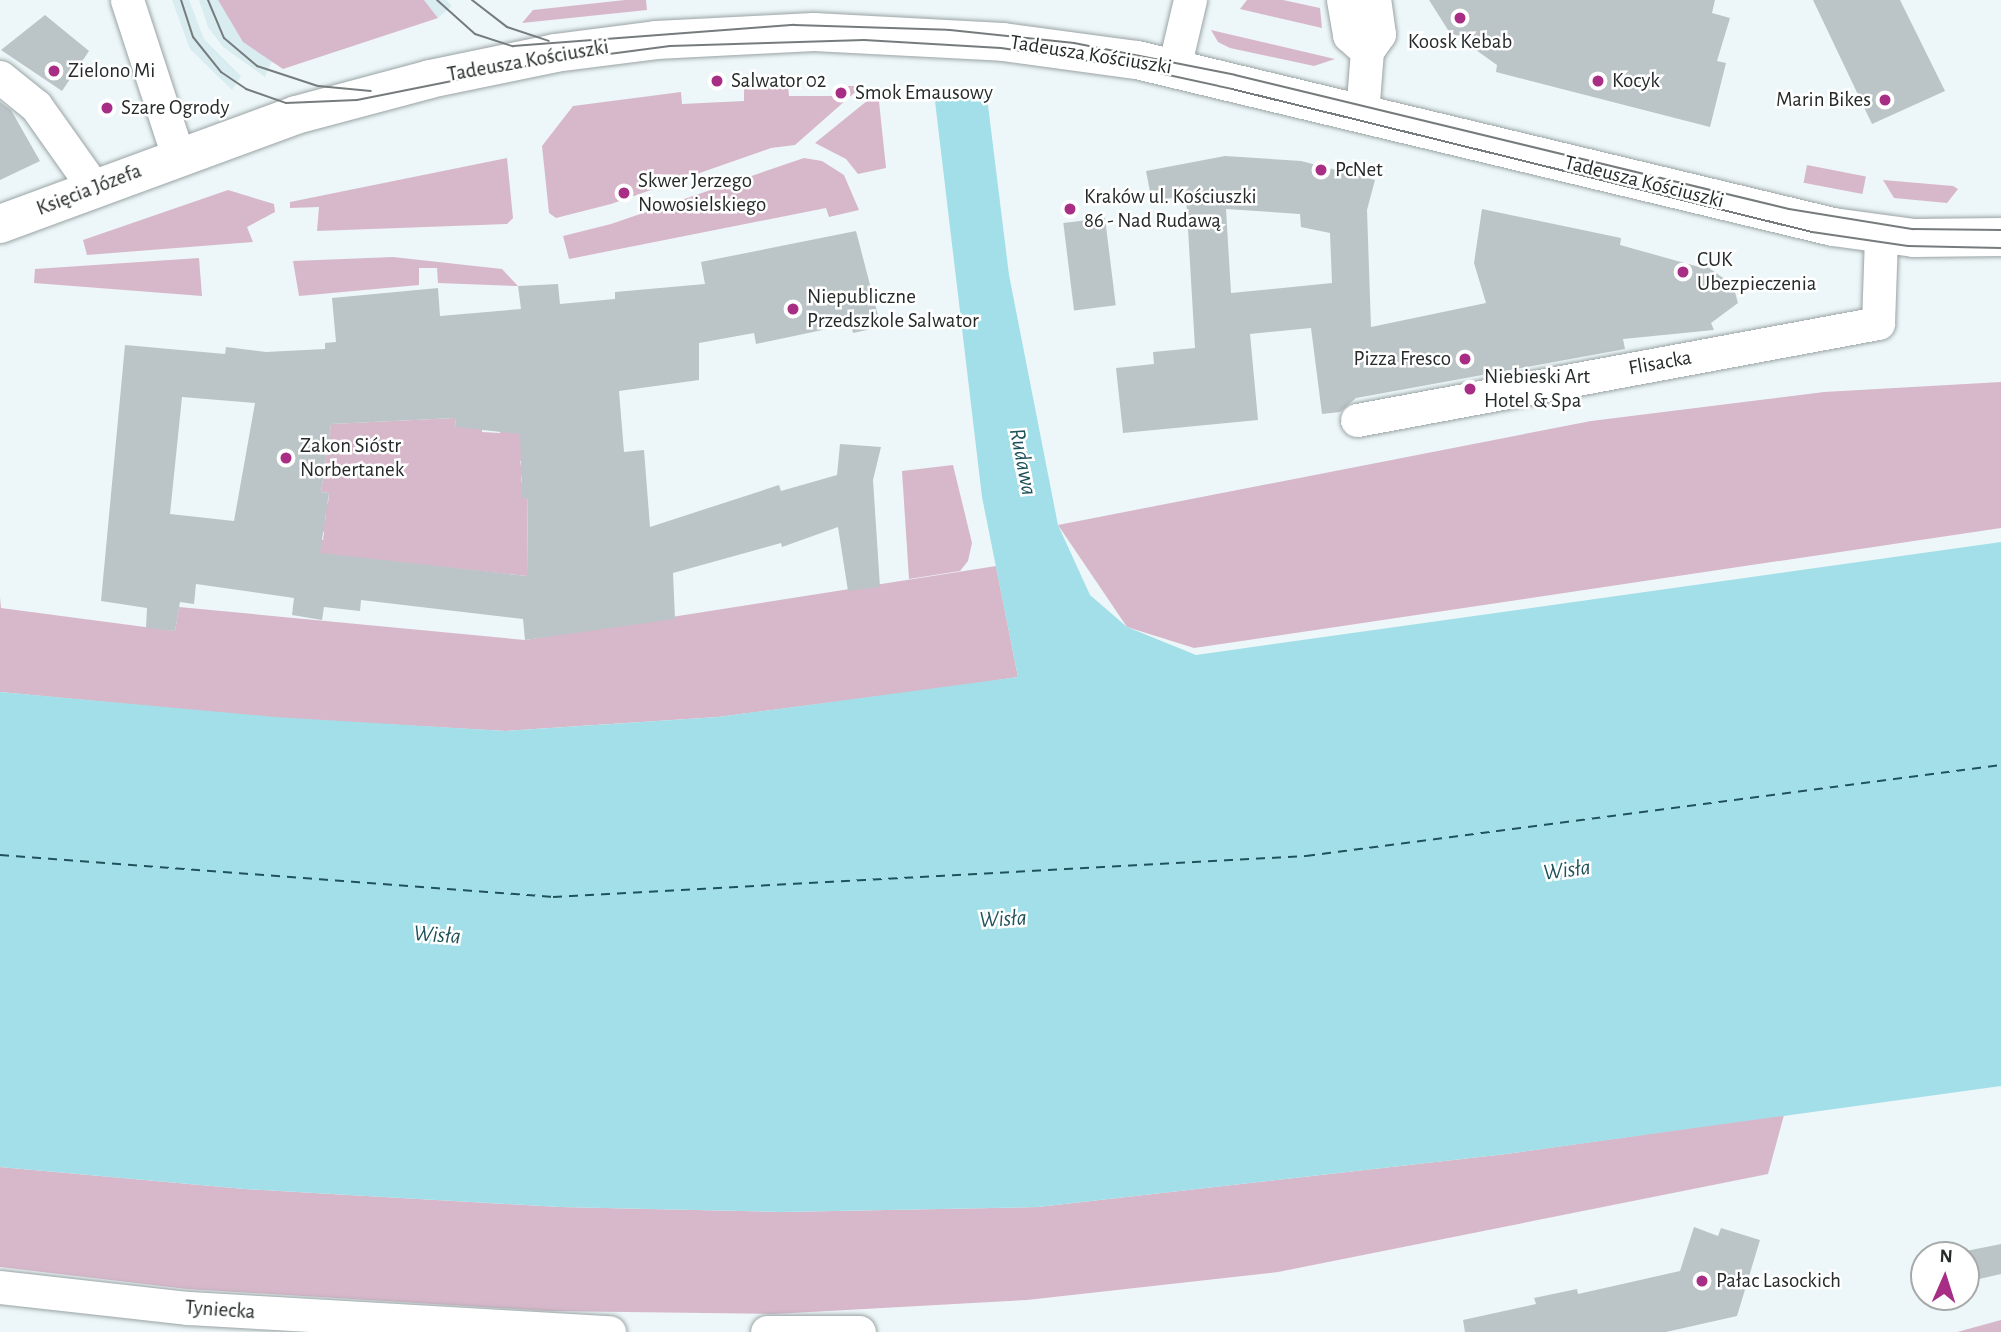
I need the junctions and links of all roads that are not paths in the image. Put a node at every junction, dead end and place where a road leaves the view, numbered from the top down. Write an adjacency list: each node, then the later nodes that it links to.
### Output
1 (127, 0): 9 (street)
2 (1190, 0): 6 (street)
3 (1343, 0): 5 (street)
4 (1374, 0): 5 (street)
5 (1367, 51): 8 (street)
6 (1174, 68): 8 (street, Tadeusza Kościuszki); 9 (street, Tadeusza Kościuszki)
7 (0, 77): 10 (street)
8 (1362, 114): 12 (street, Tadeusza Kościuszki)
9 (178, 156): 10 (street, Księcia Józefa)
10 (94, 188): 11 (street, Księcia Józefa)
11 (0, 224)
12 (1881, 236): 13 (street, Tadeusza Kościuszki); 14 (street, Flisacka)
13 (2001, 237)
14 (1357, 420)
15 (0, 1287): 16 (street, Tyniecka)
16 (187, 1320): 18 (street, Tyniecka)
17 (859, 1331): 19 (street)
18 (609, 1332)
19 (767, 1332)

